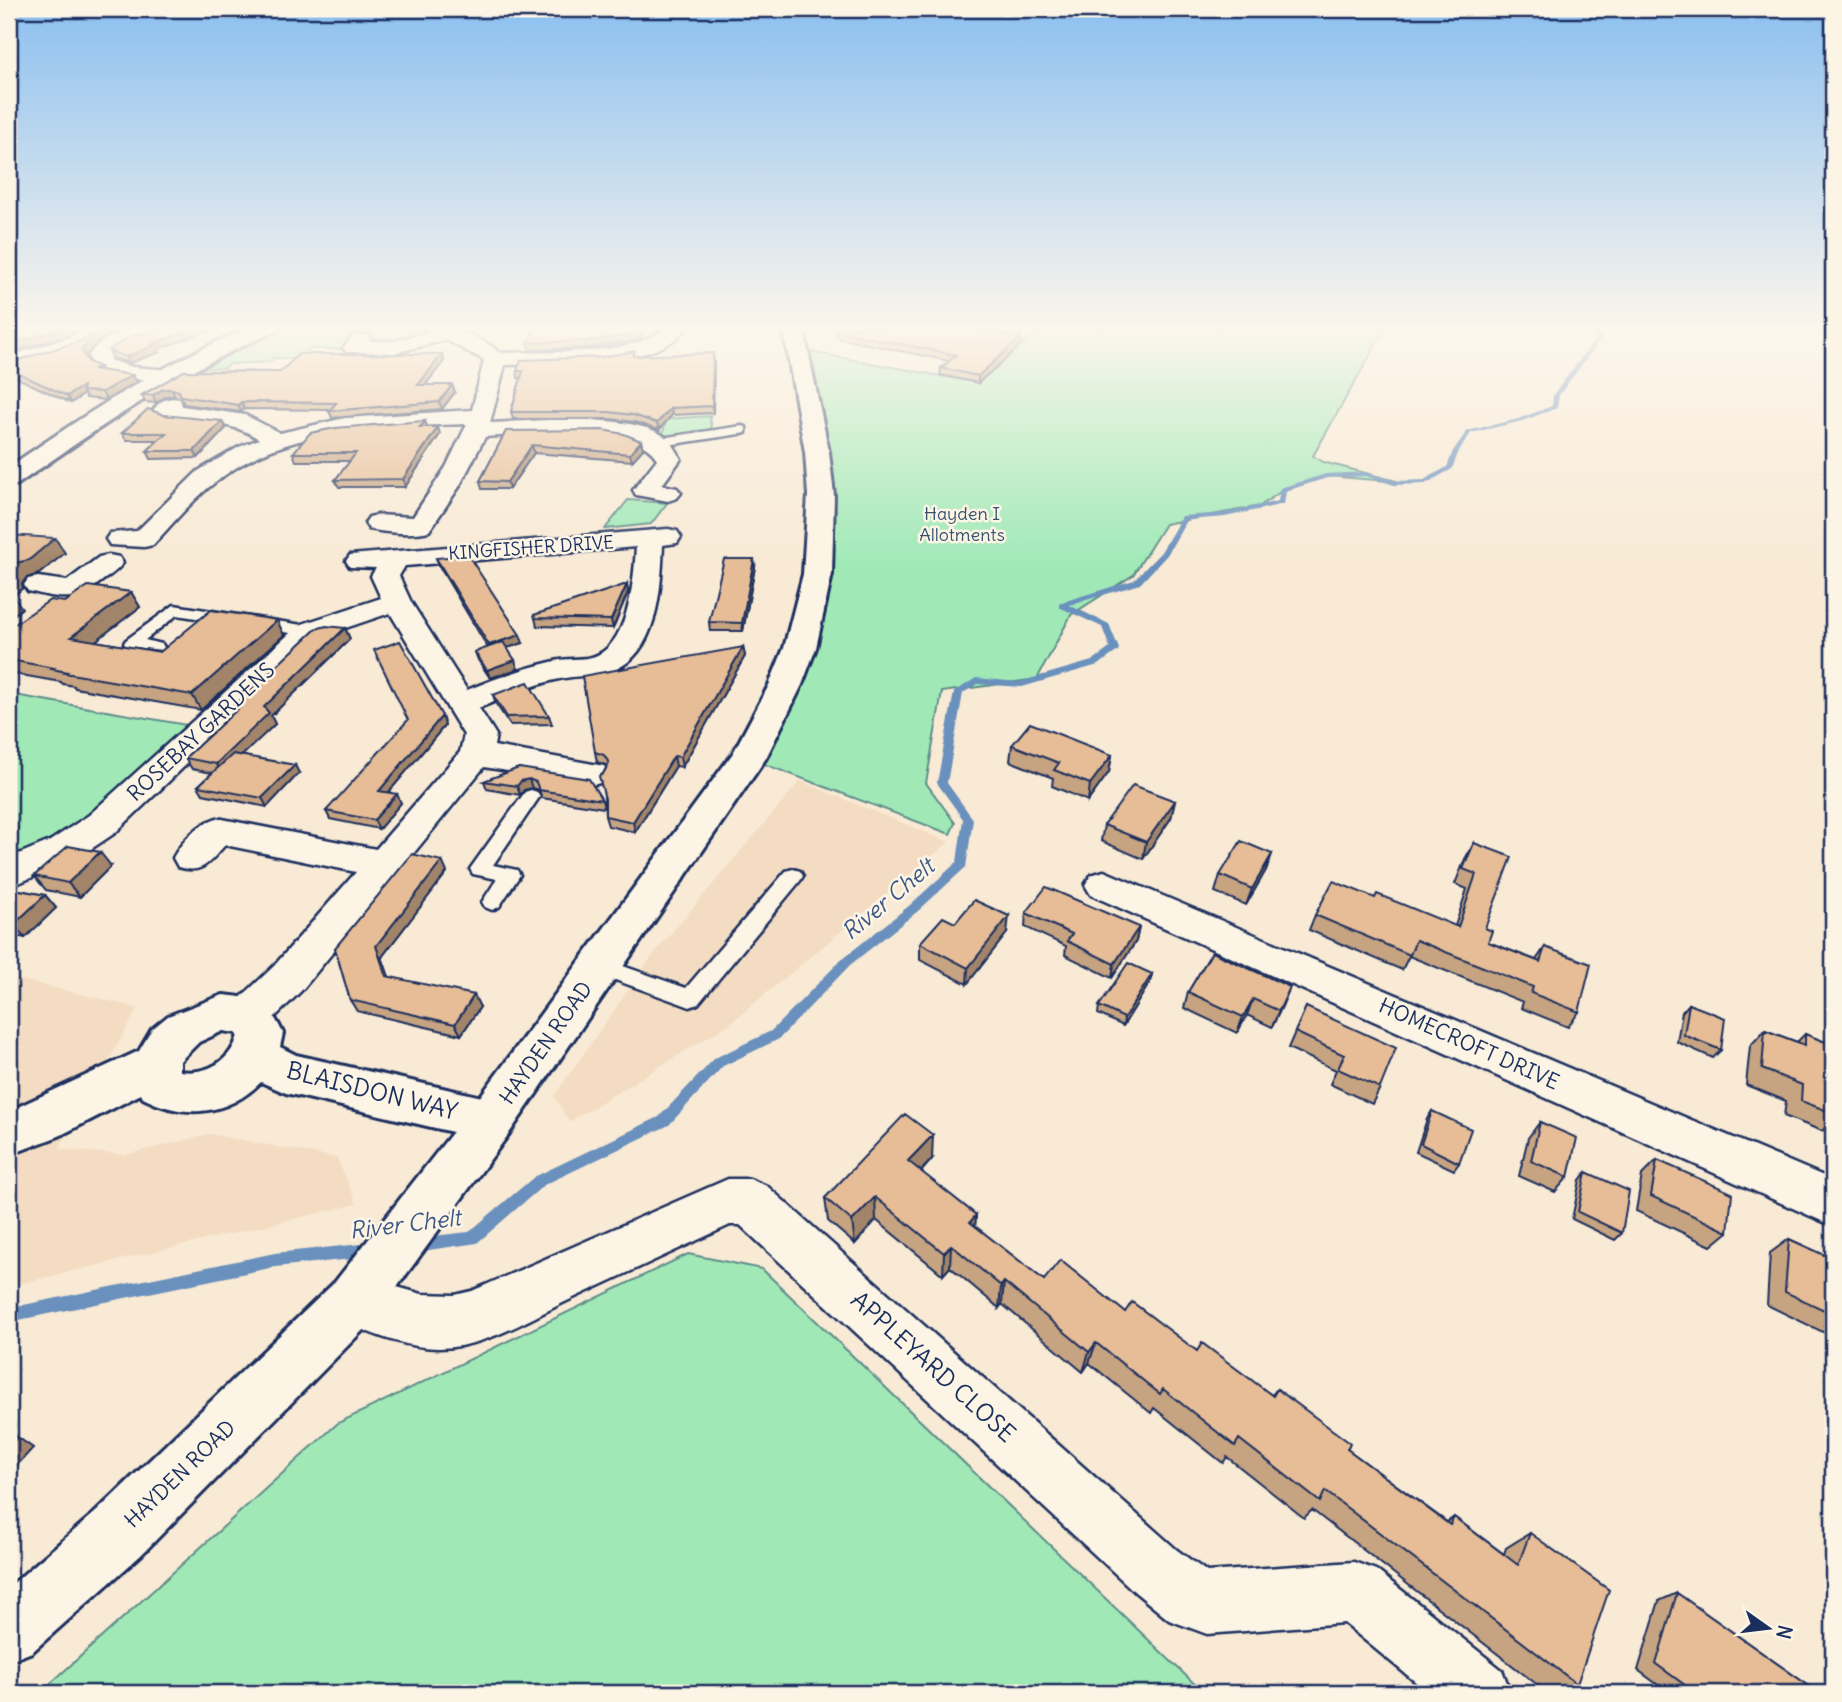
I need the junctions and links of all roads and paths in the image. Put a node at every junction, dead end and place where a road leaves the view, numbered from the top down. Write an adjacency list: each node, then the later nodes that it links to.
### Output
1 (116, 406): 9 (main road)
2 (169, 406): 7 (street)
3 (483, 406): 5 (street)
4 (807, 406): 30 (main road, HAYDEN ROAD)
5 (479, 424): 7 (street); 8 (street); 12 (street)
6 (742, 430): 8 (lane)
7 (276, 441): 15 (street)
8 (661, 442): 10 (street)
9 (9, 480): 11 (main road)
10 (668, 494)
11 (9, 504)
12 (378, 523)
13 (395, 559): 14 (street, KINGFISHER DRIVE); 17 (street); 20 (street, KINGFISHER DRIVE)
14 (360, 561)
15 (72, 590): 16 (street)
16 (39, 598)
17 (397, 602): 18 (street, ROSEBAY GARDENS); 20 (street)
18 (309, 631): 19 (lane); 26 (street, ROSEBAY GARDENS)
19 (156, 647)
20 (462, 704): 21 (street)
21 (476, 754): 22 (street); 25 (street)
22 (592, 774)
23 (531, 796): 29 (lane)
24 (191, 858): 25 (street)
25 (384, 864): 31 (street)
26 (9, 873)
27 (793, 876): 30 (lane)
28 (1104, 884): 35 (street, HOMECROFT DRIVE)
29 (492, 902)
30 (600, 966): 33 (main road, HAYDEN ROAD)
31 (252, 1036): 32 (main road); 32 (main road); 33 (main road, BLAISDON WAY)
32 (156, 1063): 34 (main road)
33 (491, 1120): 36 (main road, HAYDEN ROAD)
34 (9, 1133)
35 (1833, 1203)
36 (364, 1289): 37 (main road, HAYDEN ROAD); 38 (street, APPLEYARD CLOSE)
37 (9, 1629)
38 (1479, 1693)

